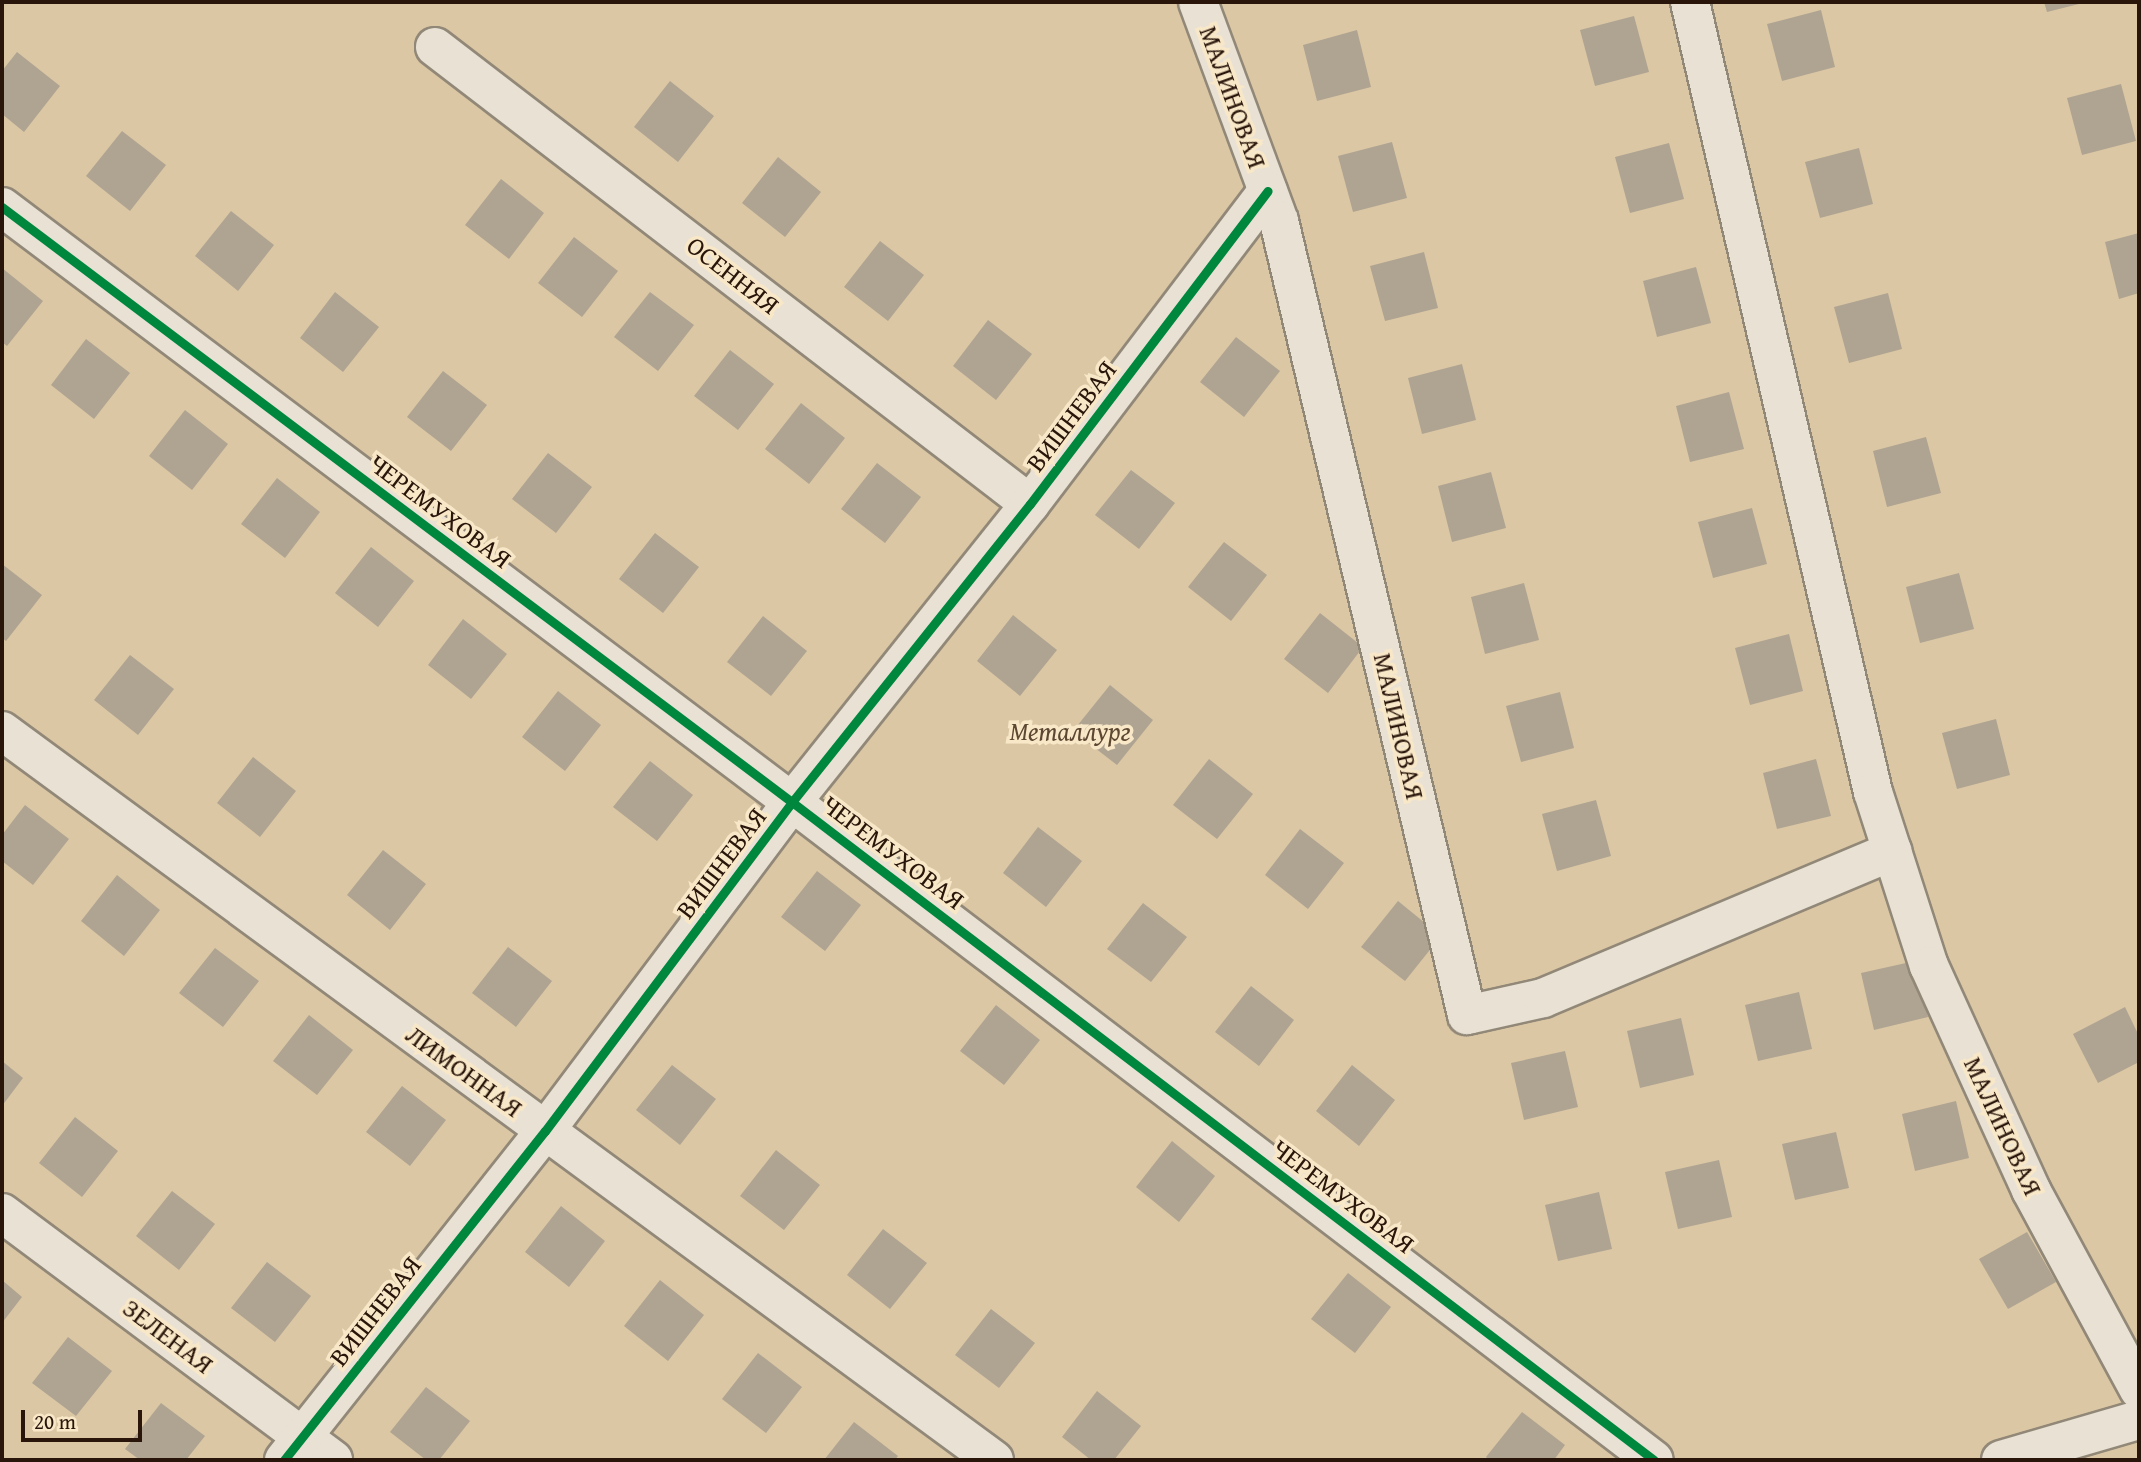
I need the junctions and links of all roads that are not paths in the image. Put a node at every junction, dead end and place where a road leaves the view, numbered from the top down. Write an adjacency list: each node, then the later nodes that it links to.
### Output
1 (1198, 2): 4 (street, МАЛИНОВАЯ)
2 (1690, 2): 9 (street, МАЛИНОВАЯ)
3 (435, 47): 6 (street, ОСЕННЯЯ)
4 (1268, 191): 6 (street, ВИШНЕВАЯ); 9 (street, МАЛИНОВАЯ)
5 (2, 207): 8 (street, ЧЕРЕМУХОВАЯ)
6 (1031, 504): 8 (street, ВИШНЕВАЯ)
7 (2, 731): 10 (street, ЛИМОННАЯ)
8 (792, 802): 10 (street, ВИШНЕВАЯ); 17 (street, ЧЕРЕМУХОВАЯ)
9 (1892, 851): 12 (street, МАЛИНОВАЯ)
10 (545, 1131): 14 (street, ВИШНЕВАЯ); 16 (street, ЛИМОННАЯ)
11 (2, 1213): 14 (street, ЗЕЛЕНАЯ)
12 (2139, 1390)
13 (2139, 1420): 18 (street)
14 (293, 1448): 15 (street, ЗЕЛЕНАЯ)
15 (333, 1460)
16 (995, 1460)
17 (1654, 1460)
18 (2001, 1460)

